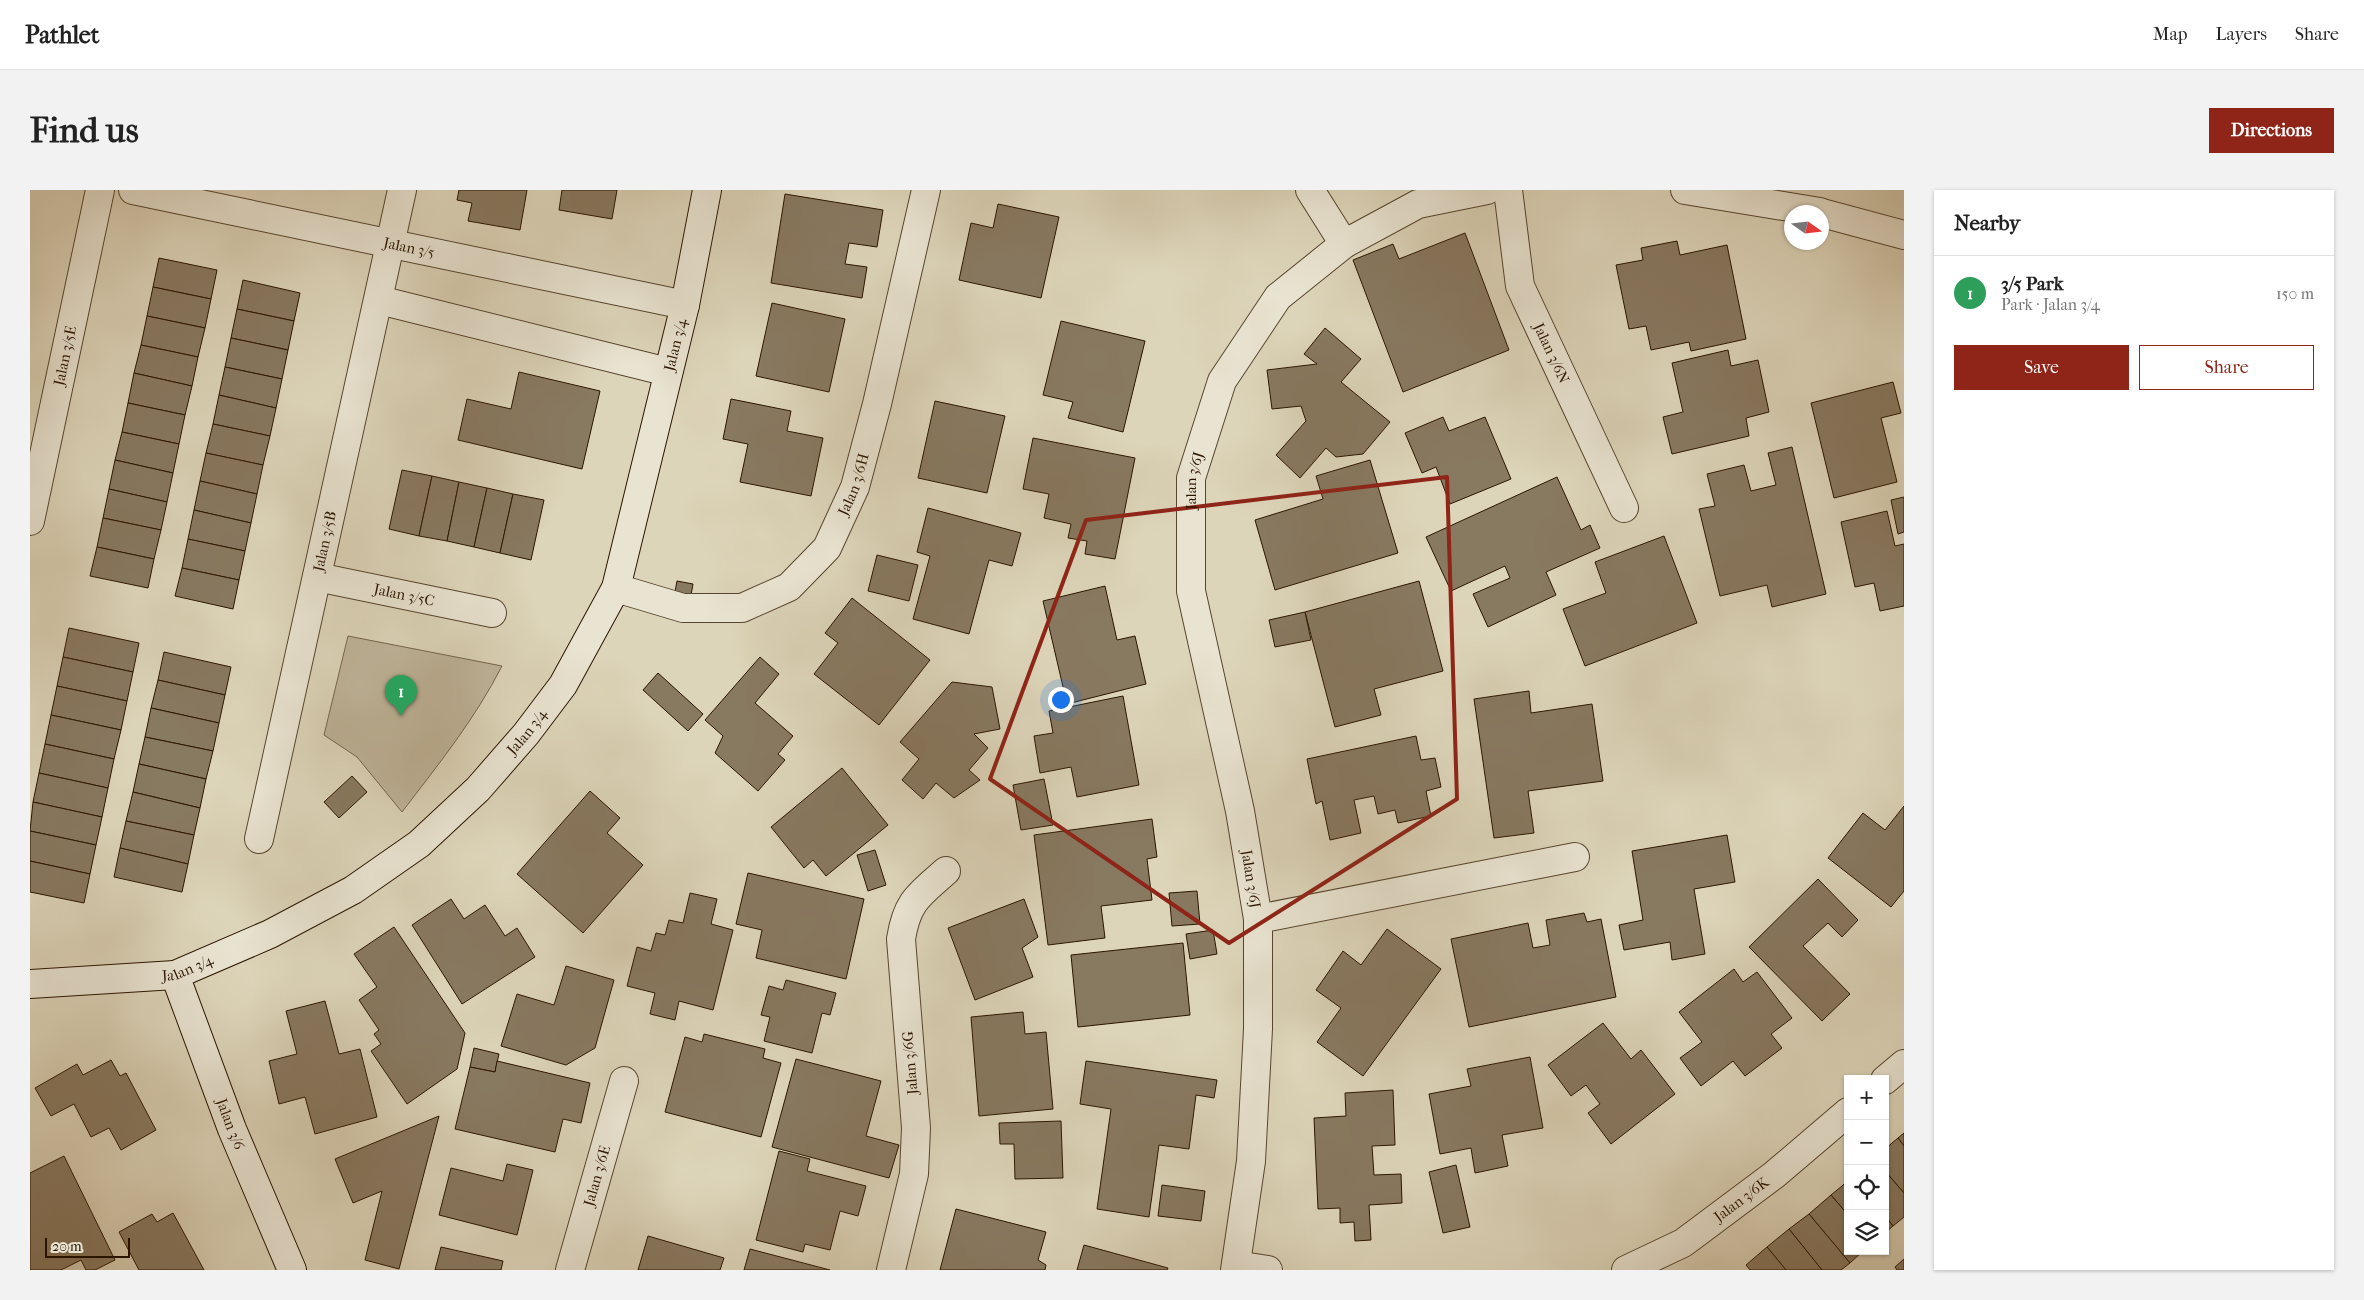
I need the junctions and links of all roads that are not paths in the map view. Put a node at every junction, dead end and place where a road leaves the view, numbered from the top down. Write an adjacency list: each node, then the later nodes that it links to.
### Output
1 (100, 190): 19 (street, Jalan 3/5E)
2 (133, 190): 13 (street, Jalan 3/5)
3 (402, 190): 13 (street, Jalan 3/5B)
4 (708, 190): 16 (street, Jalan 3/4)
5 (926, 190): 21 (street, Jalan 3/6H)
6 (1310, 190): 14 (street)
7 (1487, 190): 14 (street, Jalan 3/6J)
8 (1508, 190): 18 (street, Jalan 3/6N)
9 (1685, 190): 10 (street)
10 (1784, 207)
11 (1829, 215): 12 (street)
12 (1904, 235)
13 (390, 244): 15 (street, Jalan 3/5B); 16 (street, Jalan 3/5)
14 (1344, 244): 26 (street, Jalan 3/6J)
15 (379, 300): 17 (street); 20 (street, Jalan 3/5B)
16 (685, 305): 17 (street, Jalan 3/4)
17 (668, 372): 21 (street, Jalan 3/4)
18 (1624, 508)
19 (30, 521)
20 (317, 577): 22 (street, Jalan 3/5C); 23 (street, Jalan 3/5B)
21 (616, 588): 27 (street, Jalan 3/4)
22 (492, 613)
23 (259, 838)
24 (1574, 857): 26 (street, Jalan 3/6J)
25 (946, 870): 37 (street, Jalan 3/6G)
26 (1258, 919): 33 (street, Jalan 3/6J)
27 (176, 976): 28 (street, Jalan 3/4); 35 (street, Jalan 3/6)
28 (30, 984)
29 (1904, 1064): 30 (street)
30 (1889, 1077)
31 (624, 1082): 36 (street, Jalan 3/6E)
32 (1844, 1115): 34 (street, Jalan 3/6K)
33 (1236, 1267): 38 (street)
34 (1632, 1269)
35 (292, 1270)
36 (570, 1270)
37 (891, 1270)
38 (1268, 1270)

